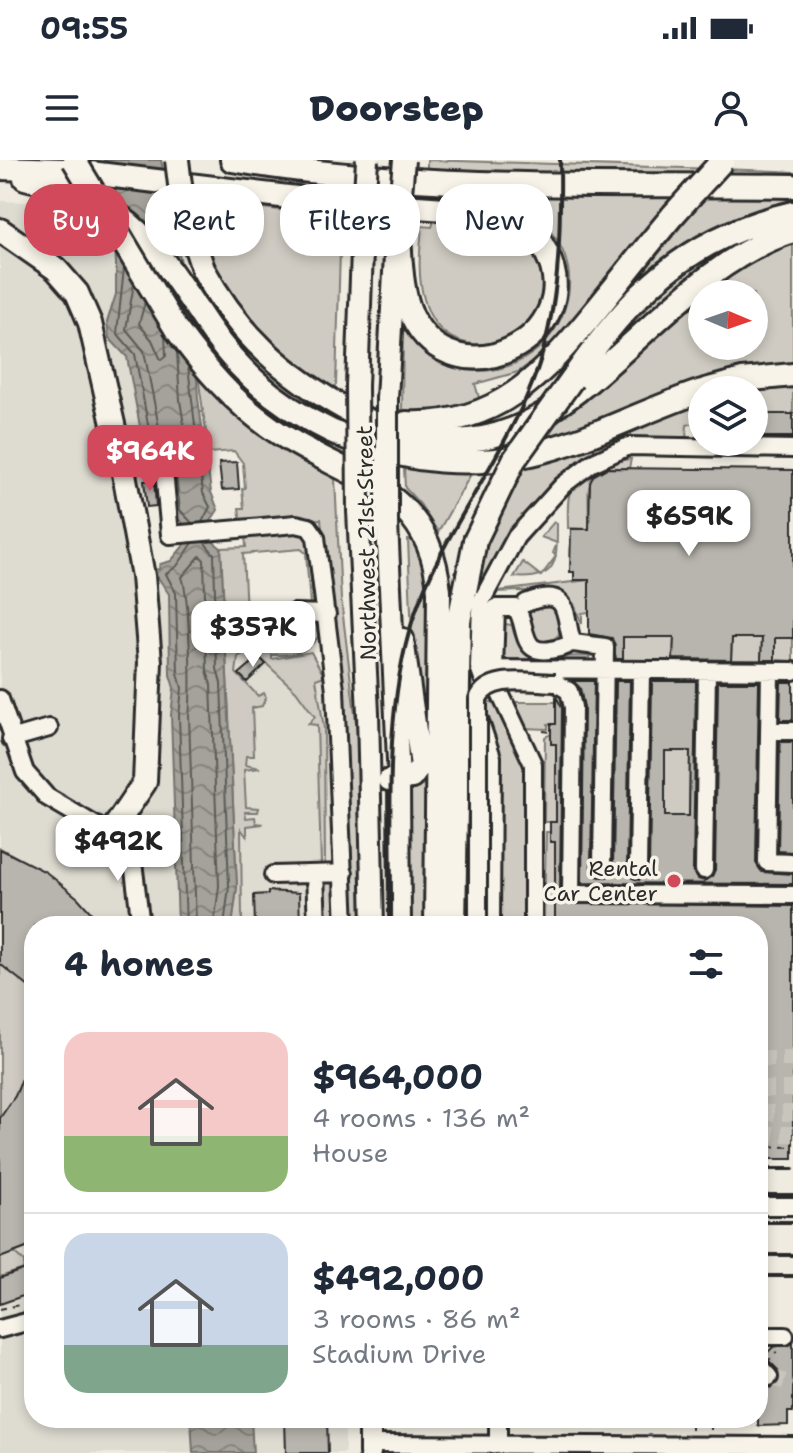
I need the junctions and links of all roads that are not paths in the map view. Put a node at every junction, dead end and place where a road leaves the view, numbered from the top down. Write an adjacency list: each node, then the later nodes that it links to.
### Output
1 (177, 160): 20 (highway, bridge)
2 (232, 160): 9 (highway)
3 (367, 160): 35 (main road, Northwest 21st Street, bridge)
4 (404, 160): 8 (main road, Northwest 21st Street, bridge)
5 (723, 160): 20 (highway, bridge)
6 (80, 166): 7 (highway); 10 (highway); 55 (highway, bridge)
7 (0, 170): 19 (highway)
8 (402, 184)
9 (793, 186)
10 (280, 197)
11 (420, 205): 16 (highway)
12 (793, 213): 56 (highway, bridge)
13 (0, 230): 41 (highway)
14 (793, 231): 20 (highway)
15 (395, 256): 40 (main road, Northwest 21st Street, bridge)
16 (402, 256)
17 (793, 375): 18 (highway)
18 (768, 377)
19 (688, 396)
20 (373, 424)
21 (793, 449): 33 (street)
22 (165, 481): 25 (street)
23 (526, 603): 27 (street)
24 (294, 613): 25 (street)
25 (327, 614): 46 (street)
26 (566, 646): 27 (street)
27 (605, 670): 28 (street); 43 (street)
28 (641, 670): 29 (street); 44 (street)
29 (707, 670): 30 (street); 45 (street)
30 (770, 671): 31 (street); 37 (street)
31 (793, 671)
32 (556, 686): 33 (street); 49 (street); 57 (street, bridge)
33 (493, 689): 58 (street); 59 (street)
34 (0, 699): 39 (street)
35 (368, 713): 40 (main road); 53 (main road, Northwest 21st Street)
36 (49, 728): 39 (street)
37 (769, 731): 38 (street); 42 (street)
38 (793, 731)
39 (11, 739): 41 (street)
40 (399, 782): 54 (main road, Northwest 21st Street)
41 (110, 834): 50 (street)
42 (793, 863)
43 (602, 867)
44 (638, 869)
45 (704, 870)
46 (344, 873): 47 (street); 52 (street)
47 (315, 874): 48 (street); 51 (street)
48 (273, 875)
49 (793, 895)
50 (140, 916)
51 (317, 916)
52 (345, 916)
53 (371, 916)
54 (400, 916)
55 (436, 916)
56 (454, 916)
57 (478, 916)
58 (491, 916)
59 (533, 916)
60 (768, 1206): 61 (street)
61 (793, 1206)
62 (24, 1323): 63 (street)
63 (0, 1329)
64 (768, 1336): 65 (street)
65 (785, 1336)
66 (498, 1428): 67 (street)
67 (498, 1444): 68 (street); 69 (street)
68 (793, 1446)
69 (370, 1448)

